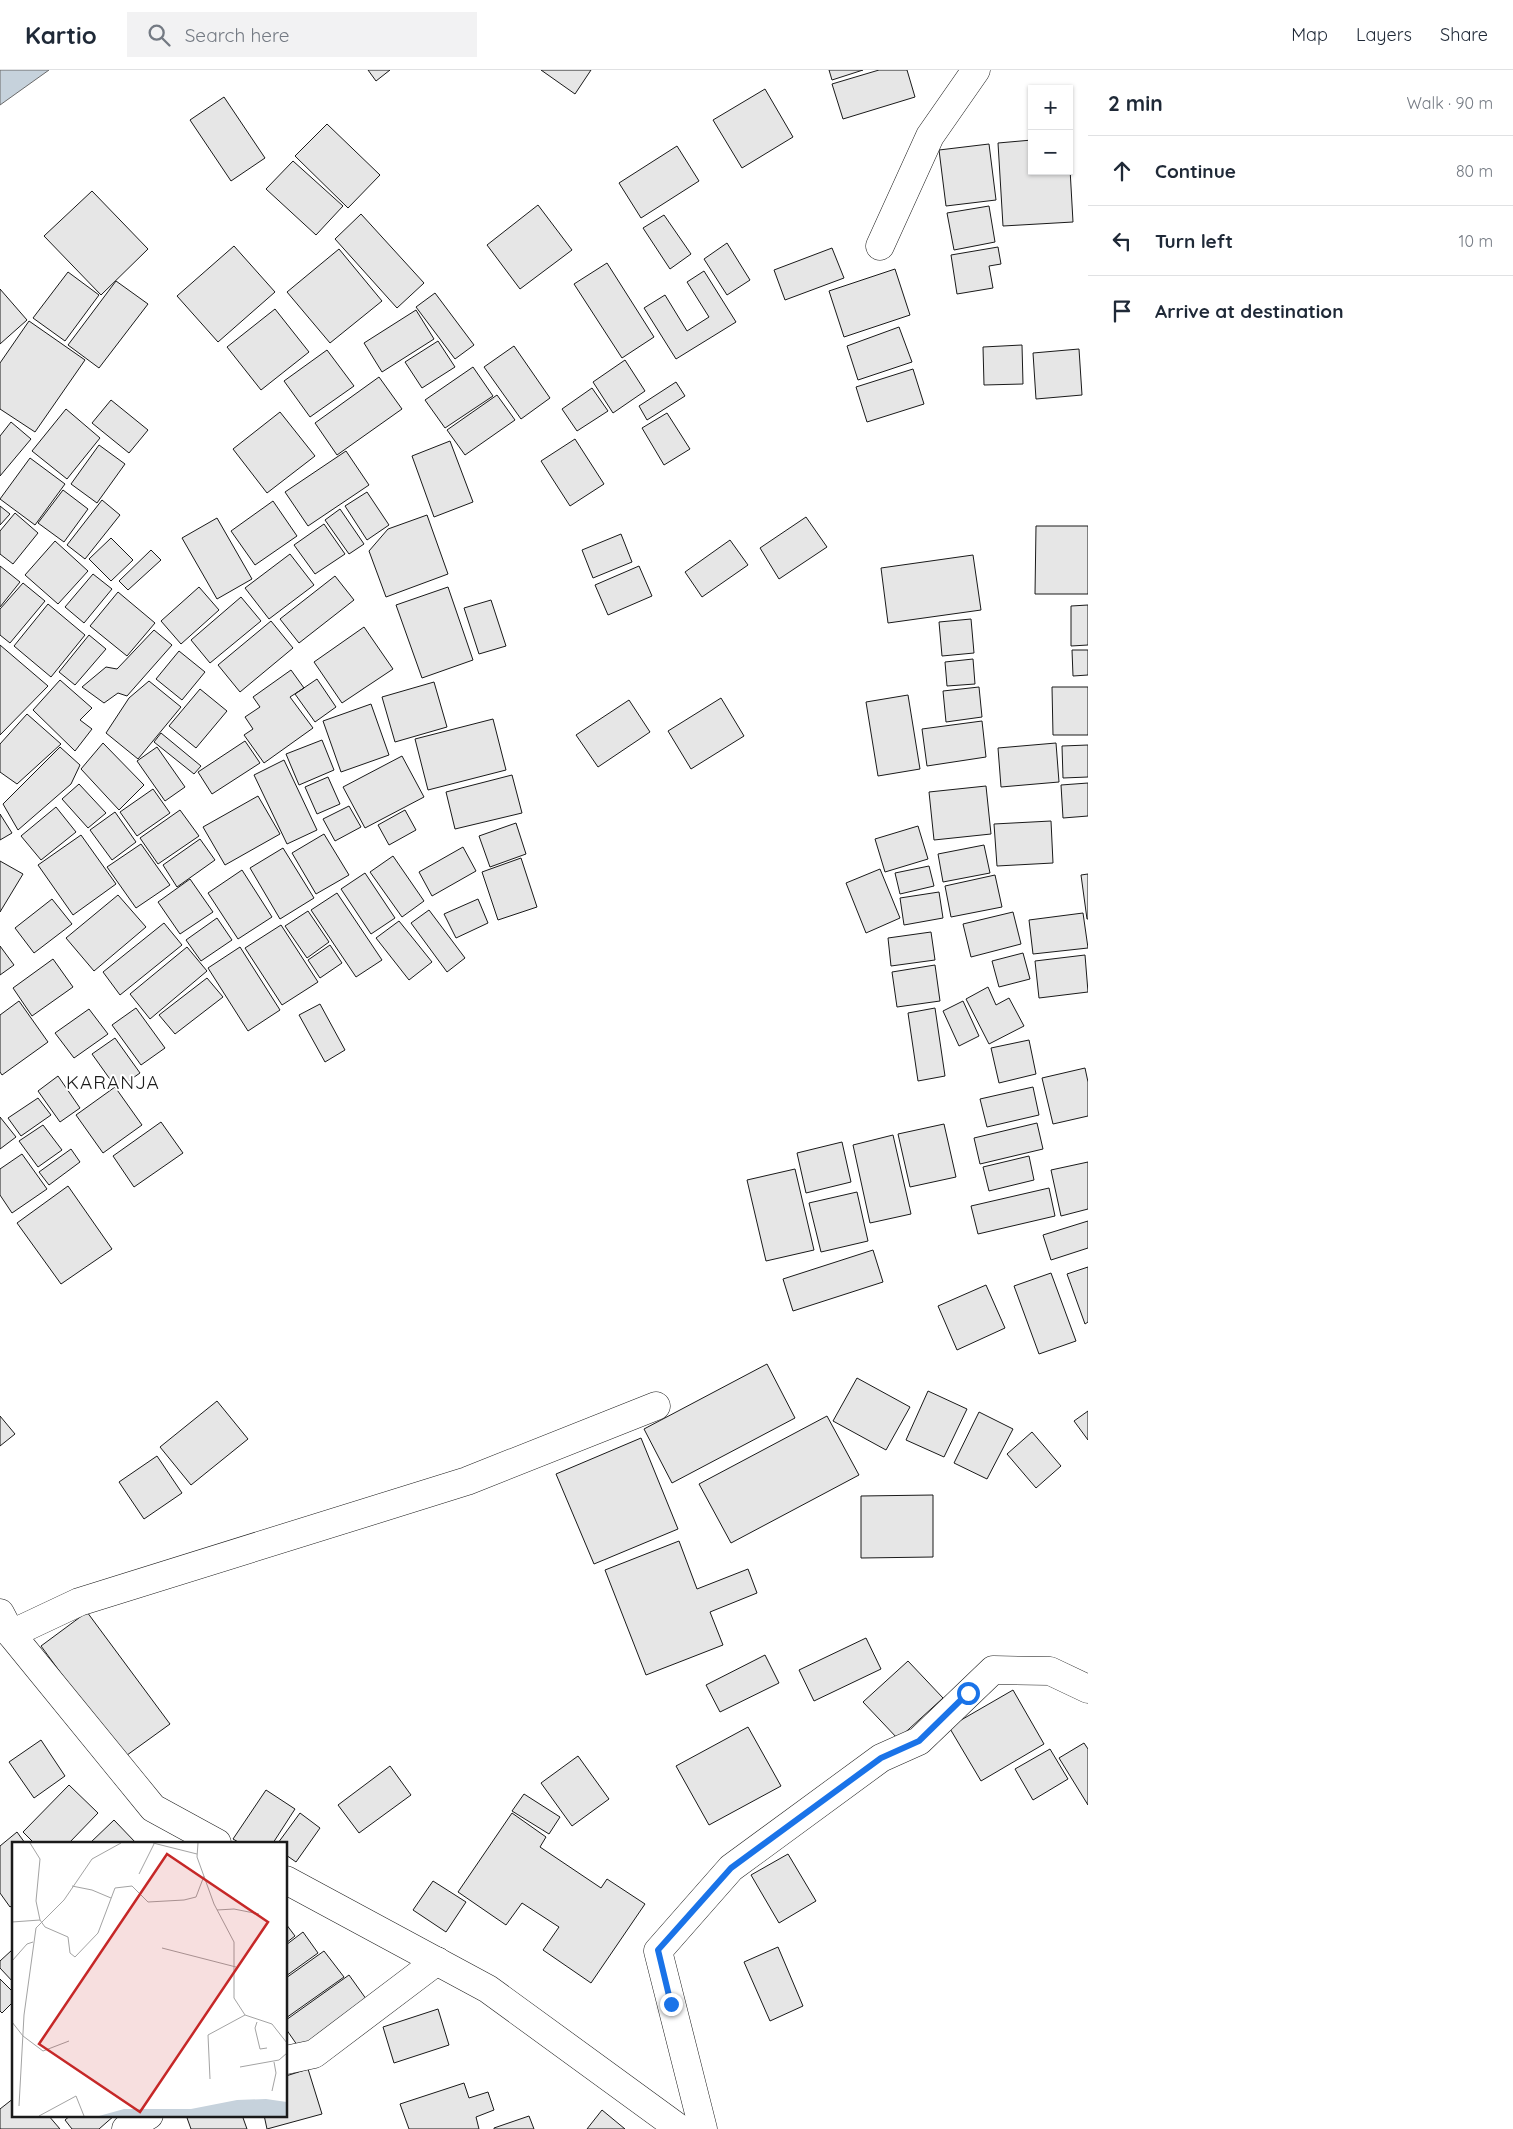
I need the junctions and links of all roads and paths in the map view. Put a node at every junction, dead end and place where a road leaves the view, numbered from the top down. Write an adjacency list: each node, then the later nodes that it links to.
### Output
1 (976, 70): 2 (street)
2 (880, 246)
3 (656, 1406): 4 (street)
4 (5, 1624): 6 (street)
5 (1088, 1689): 13 (street)
6 (215, 1842)
7 (288, 1881): 8 (street)
8 (437, 1961): 9 (street); 12 (street)
9 (288, 2060)
10 (147, 2116): 11 (street)
11 (126, 2129)
12 (680, 2129)
13 (703, 2129)

